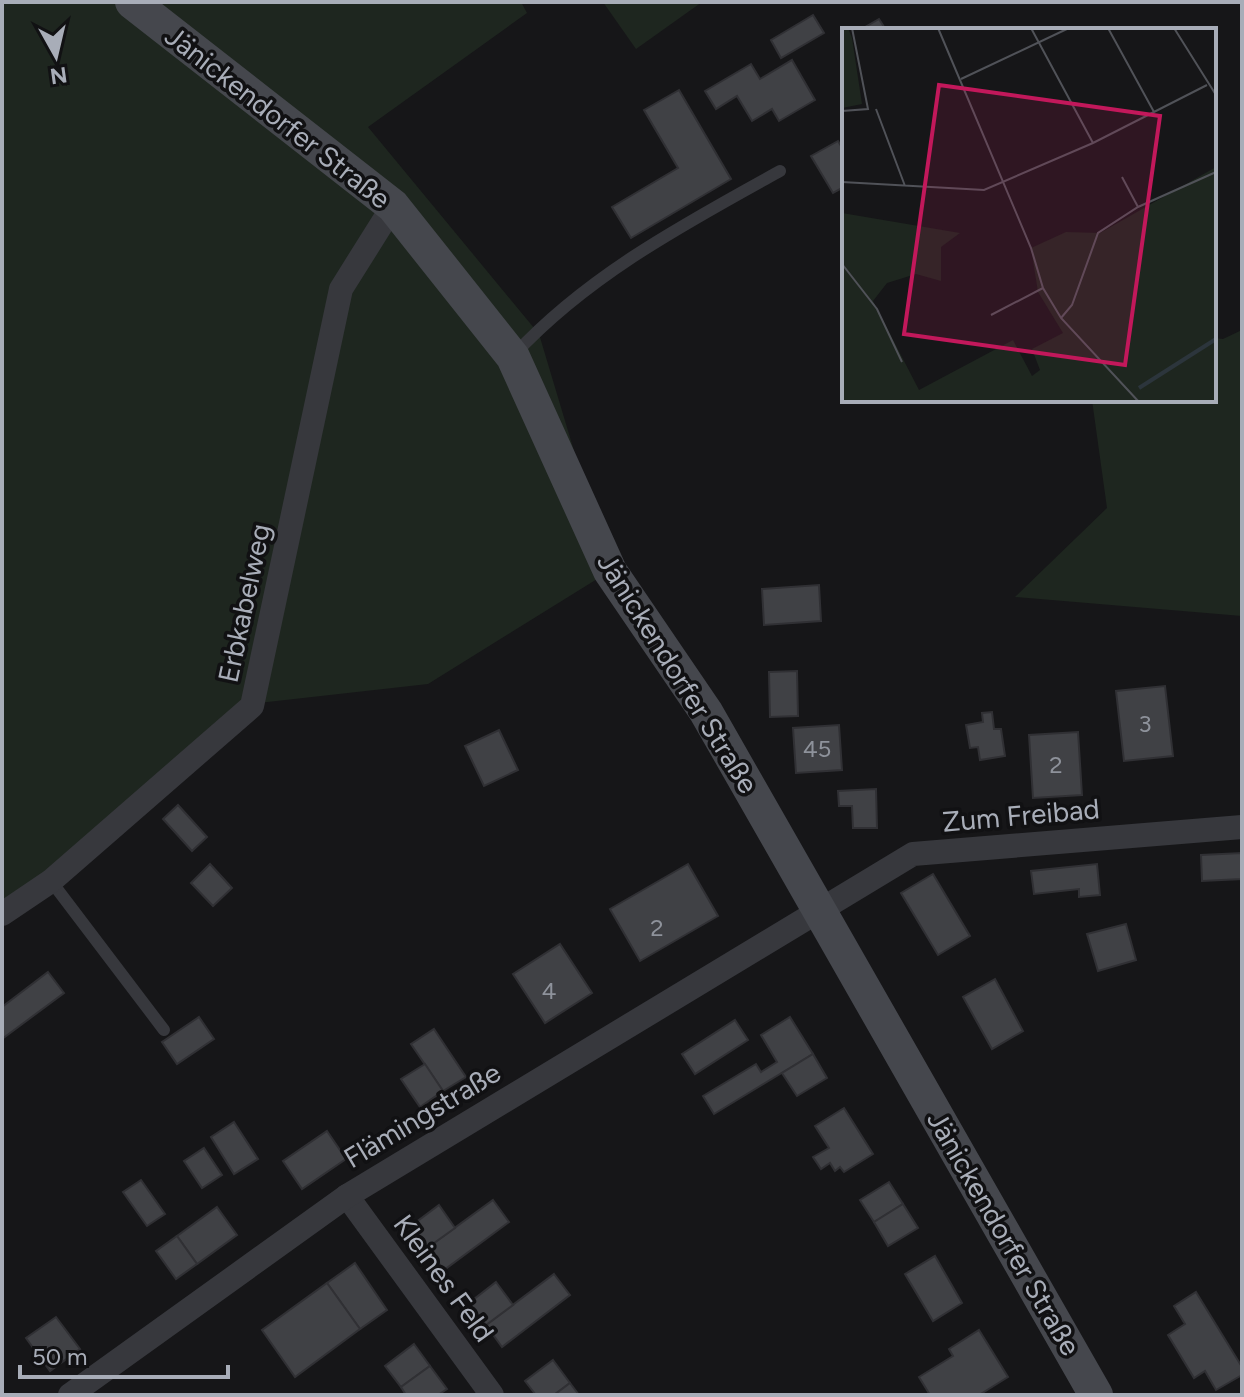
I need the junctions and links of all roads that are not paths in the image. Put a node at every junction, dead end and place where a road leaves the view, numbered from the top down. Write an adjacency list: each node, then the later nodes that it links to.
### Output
1 (132, 2): 3 (main road, Jänickendorfer Straße)
2 (780, 171): 4 (lane)
3 (393, 206): 4 (main road, Jänickendorfer Straße); 6 (street, Erbkabelweg)
4 (513, 357): 7 (main road, Jänickendorfer Straße)
5 (1242, 827): 7 (street, Zum Freibad)
6 (51, 881): 8 (street, Erbkabelweg); 9 (lane)
7 (820, 910): 10 (street, Flämingstraße); 13 (main road, Jänickendorfer Straße)
8 (2, 914)
9 (164, 1030)
10 (347, 1196): 11 (street, Flämingstraße); 12 (street, Kleines Feld)
11 (70, 1395)
12 (492, 1395)
13 (1096, 1395)

